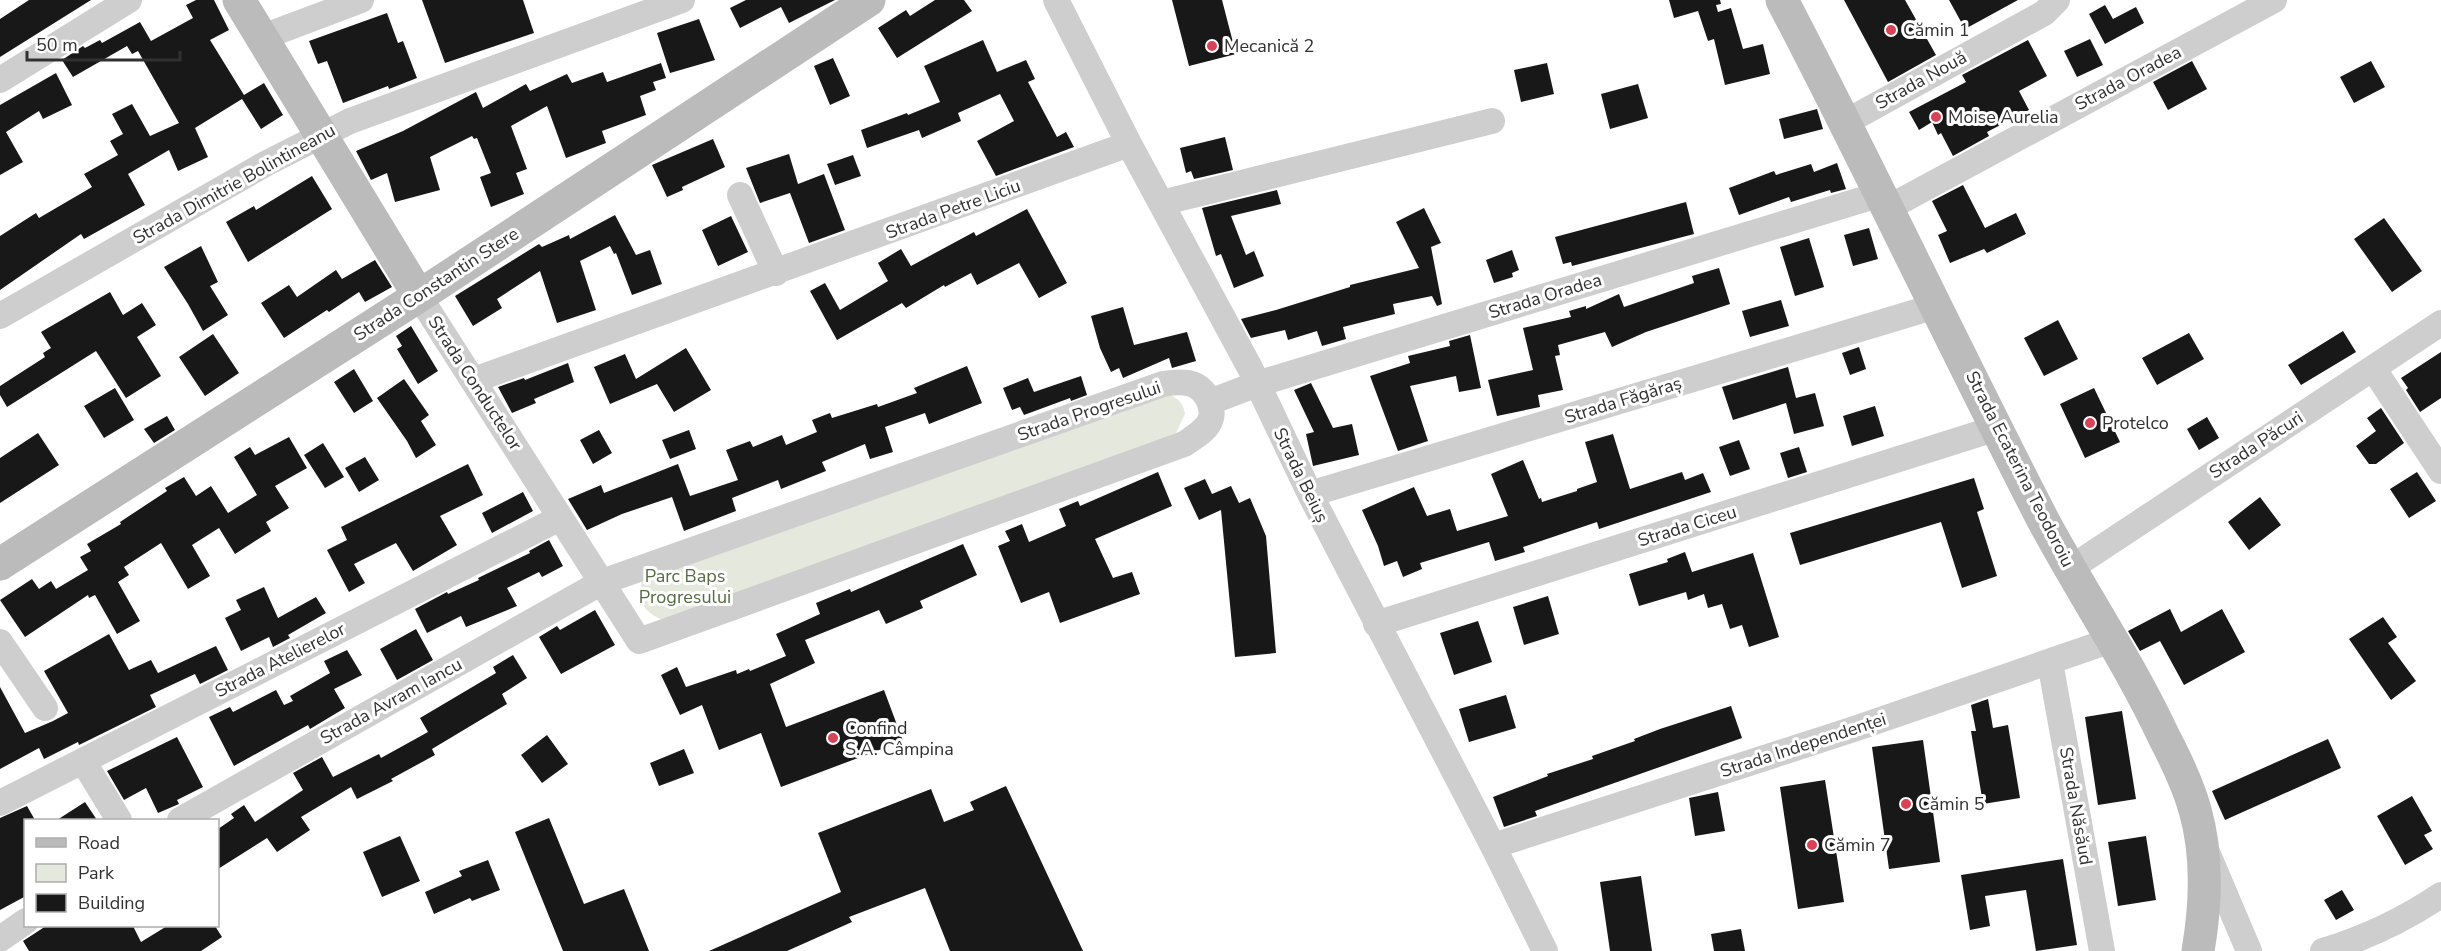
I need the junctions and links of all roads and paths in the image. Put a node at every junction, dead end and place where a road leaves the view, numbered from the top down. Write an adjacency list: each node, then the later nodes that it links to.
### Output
1 (129, 0): 11 (street)
2 (239, 0): 10 (street, Strada Conductelor)
3 (361, 0): 10 (street)
4 (682, 0): 14 (street, Strada Dimitrie Bolintineanu)
5 (869, 0): 20 (street, Strada Constantin Stere)
6 (1056, 0): 15 (street, Strada Beiuș)
7 (1782, 0): 13 (street, Strada Ecaterina Teodoroiu)
8 (2057, 0): 13 (street, Strada Nouă)
9 (2274, 0): 17 (street, Strada Oradea)
10 (263, 37): 14 (street, Strada Conductelor)
11 (0, 80)
12 (1492, 121): 18 (street)
13 (1846, 122): 17 (street, Strada Ecaterina Teodoroiu)
14 (322, 135): 20 (street, Strada Conductelor); 22 (street, Strada Dimitrie Bolintineanu)
15 (1129, 144): 18 (street, Strada Beiuș); 19 (street, Strada Petre Liciu)
16 (740, 195): 19 (street)
17 (1885, 201): 21 (street, Strada Ecaterina Teodoroiu); 26 (street, Strada Oradea)
18 (1161, 203): 26 (street, Strada Beiuș)
19 (776, 273): 25 (street, Strada Petre Liciu)
20 (419, 296): 25 (street, Strada Conductelor); 32 (street, Strada Constantin Stere)
21 (1936, 306): 28 (street, Strada Ecaterina Teodoroiu); 30 (street, Strada Făgăraș)
22 (0, 316)
23 (2441, 323): 24 (street, Strada Păcuri)
24 (2373, 368): 29 (street); 33 (street, Strada Păcuri)
25 (474, 380): 31 (street, Strada Conductelor)
26 (1257, 384): 27 (street, Strada Oradea); 30 (street, Strada Beiuș)
27 (1210, 402): 34 (street, Strada Progresului); 34 (street, Strada Conductelor)
28 (1997, 428): 33 (street, Strada Ecaterina Teodoroiu); 35 (street, Strada Ciceu)
29 (2441, 471)
30 (1310, 494): 35 (street, Strada Beiuș)
31 (560, 518): 34 (street, Strada Conductelor); 40 (street, Strada Atelierelor)
32 (0, 564)
33 (2071, 568): 36 (street, Strada Ecaterina Teodoroiu)
34 (602, 582): 43 (street, Strada Avram Iancu)
35 (1376, 624): 45 (street, Strada Beiuș)
36 (2112, 640): 38 (street, Strada Independenței); 44 (street, Strada Ecaterina Teodoroiu)
37 (0, 642): 39 (street)
38 (2050, 662): 45 (street, Strada Independenței); 50 (street, Strada Năsăud)
39 (45, 708)
40 (82, 761): 41 (street, Strada Atelierelor); 42 (street)
41 (0, 803)
42 (118, 819)
43 (182, 819)
44 (2203, 844): 51 (street, Strada Ecaterina Teodoroiu); 52 (street)
45 (1493, 846): 49 (street, Strada Beiuș)
46 (2441, 895): 53 (street)
47 (24, 922): 48 (street)
48 (0, 939)
49 (1545, 951)
50 (2102, 951)
51 (2198, 951)
52 (2249, 951)
53 (2323, 951)

